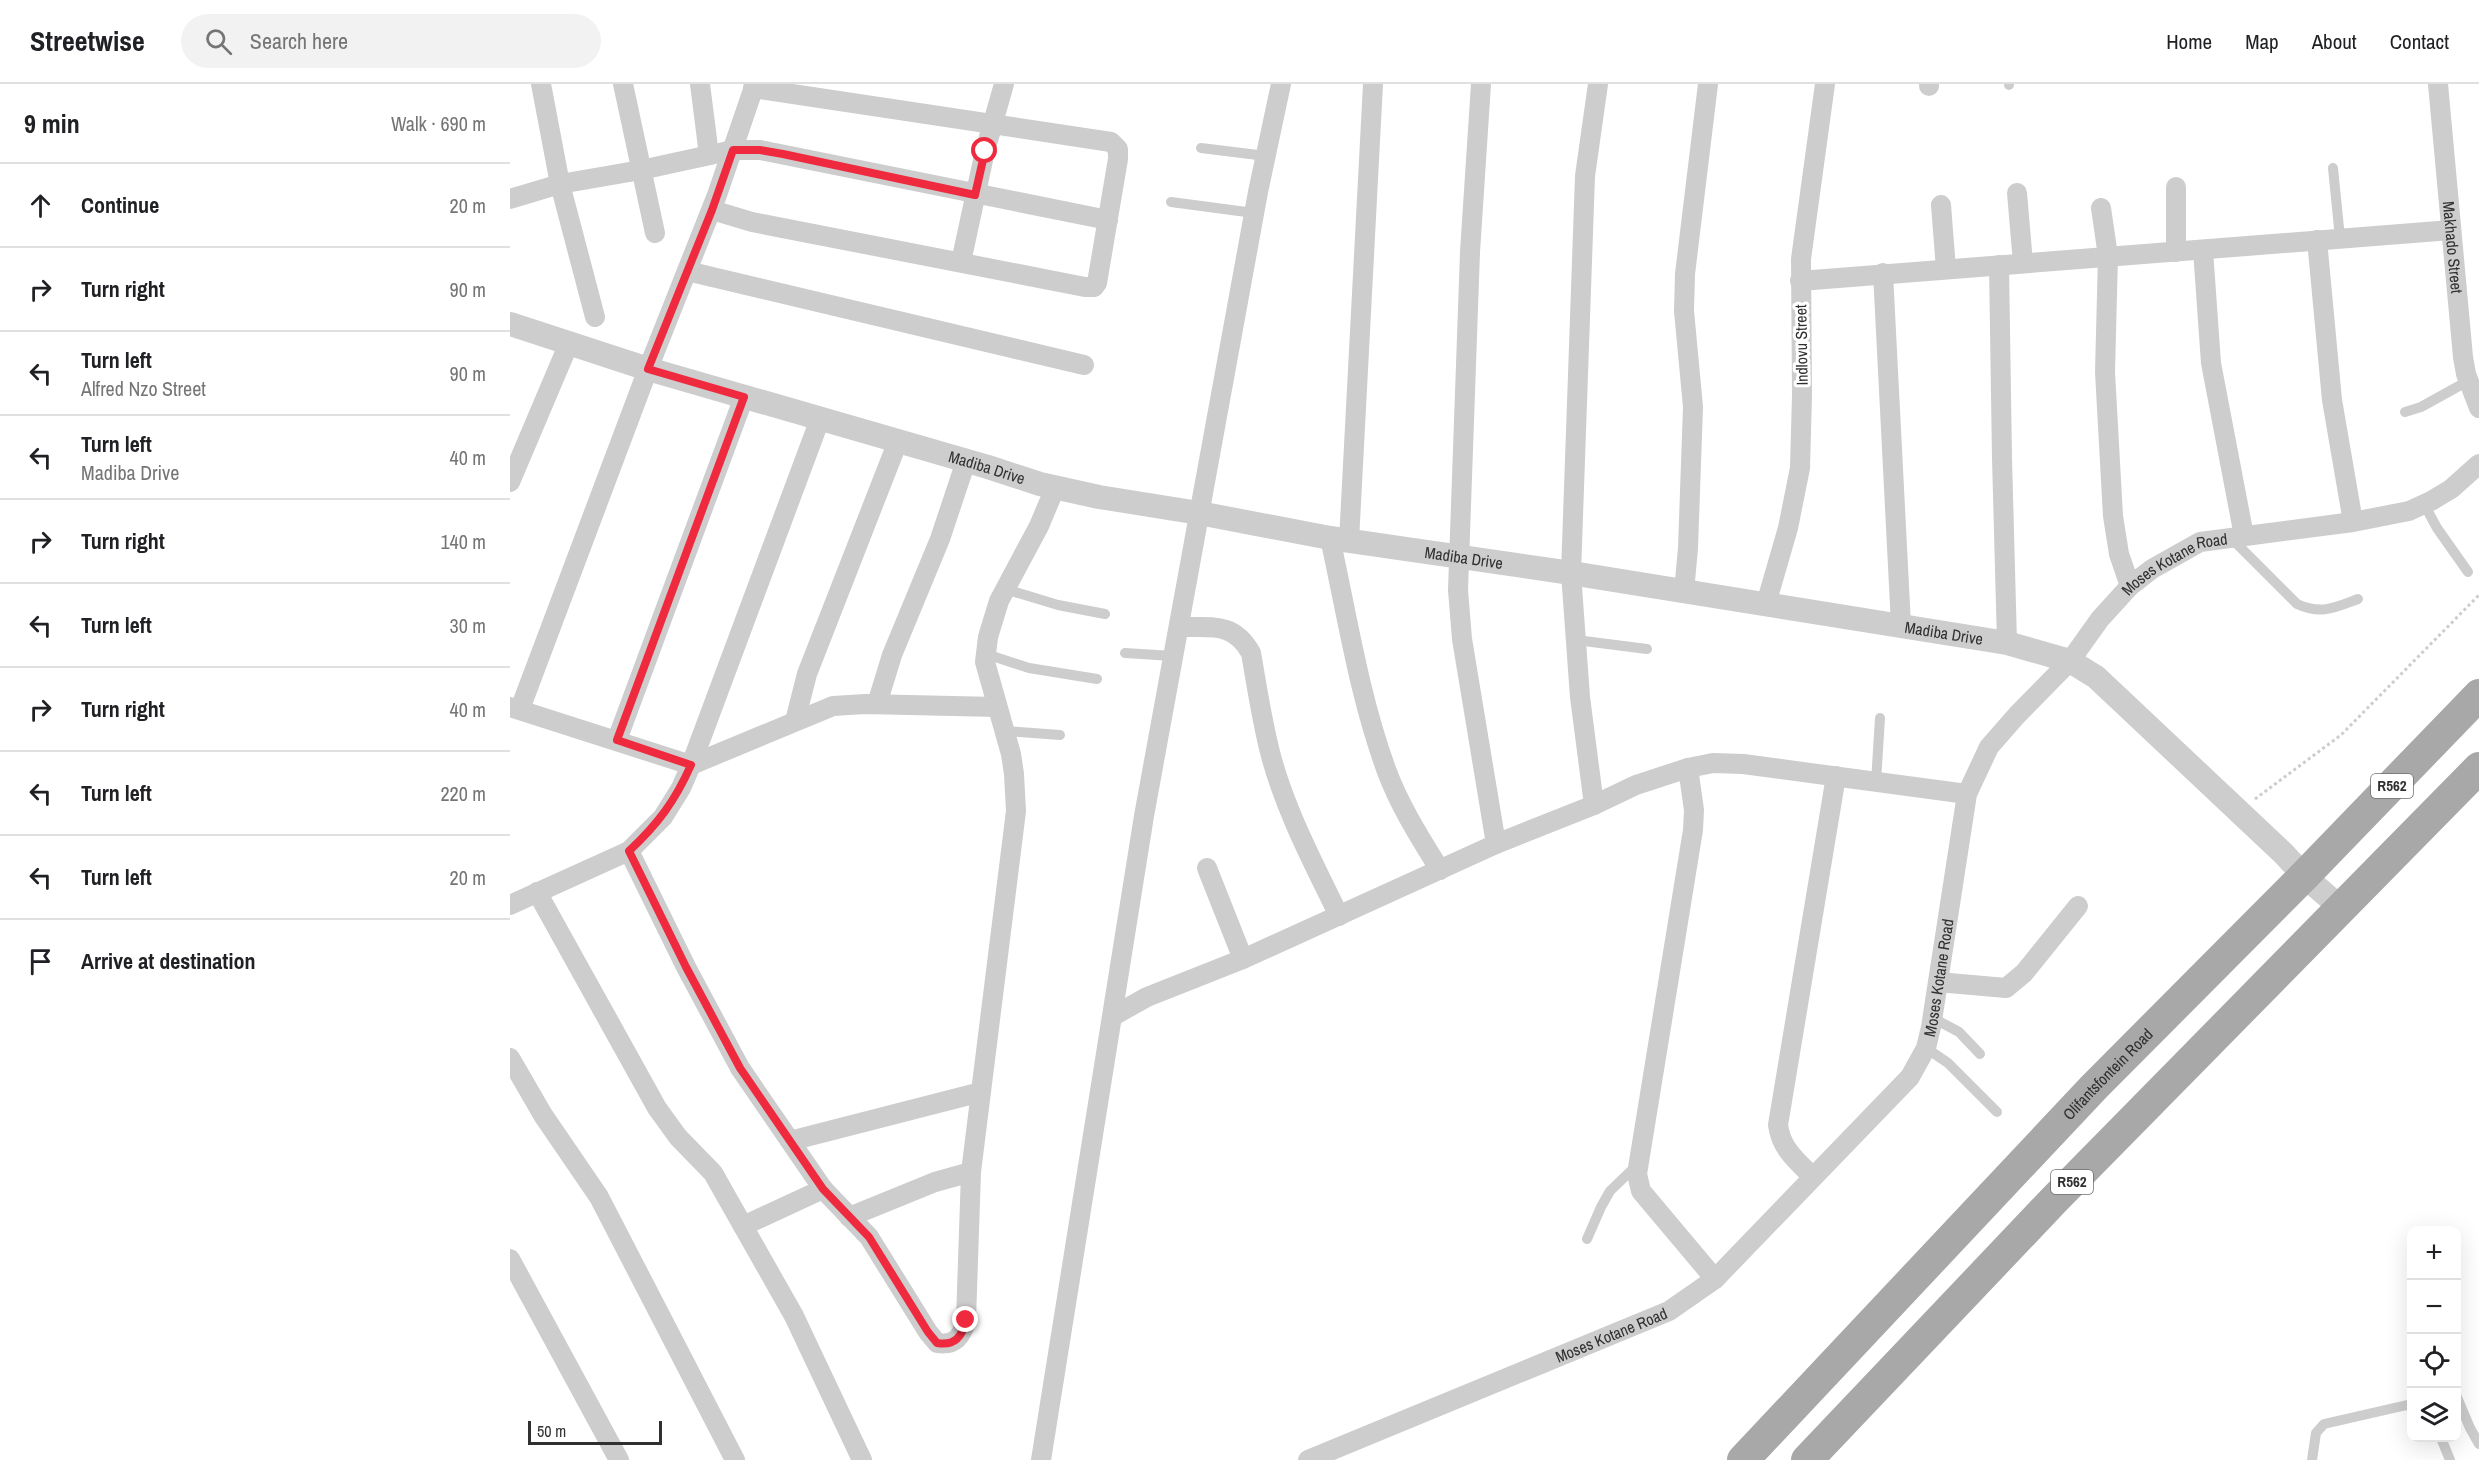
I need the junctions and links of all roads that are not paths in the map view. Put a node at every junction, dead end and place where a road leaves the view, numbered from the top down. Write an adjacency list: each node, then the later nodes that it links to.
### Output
1 (541, 84): 20 (street)
2 (623, 84): 19 (street)
3 (700, 84): 16 (street)
4 (1004, 84): 13 (street)
5 (1281, 84): 17 (street)
6 (1372, 84): 64 (street)
7 (1481, 84): 65 (street)
8 (1598, 84): 67 (street)
9 (1708, 84): 70 (street)
10 (1826, 84): 44 (street, Indlovu Street)
11 (2438, 84): 31 (street, Makhado Street)
12 (754, 86): 13 (street); 15 (street)
13 (992, 124): 23 (street); 30 (street)
14 (1201, 148): 17 (lane)
15 (733, 150): 16 (street); 23 (street); 28 (street)
16 (709, 155): 19 (street)
17 (1266, 156): 29 (street)
18 (2333, 168): 33 (lane)
19 (641, 170): 20 (street); 32 (street)
20 (561, 184): 24 (street); 45 (street)
21 (2176, 187): 36 (street)
22 (2017, 193): 39 (street)
23 (975, 195): 30 (street); 38 (street)
24 (510, 199)
25 (1171, 202): 29 (lane)
26 (1941, 206): 41 (street)
27 (2101, 208): 37 (street)
28 (712, 210): 38 (street); 42 (street)
29 (1254, 213): 61 (street)
30 (1108, 220): 38 (street)
31 (2451, 230): 33 (street); 50 (street, Makhado Street)
32 (655, 233)
33 (2340, 238): 34 (street)
34 (2317, 240): 35 (street); 62 (street)
35 (2203, 250): 36 (street); 63 (street)
36 (2176, 252): 37 (street)
37 (2108, 256): 39 (street); 68 (street)
38 (961, 262)
39 (2023, 263): 40 (street)
40 (1999, 265): 41 (street); 77 (street)
41 (1946, 269): 43 (street)
42 (687, 271): 48 (street); 49 (street)
43 (1883, 273): 44 (street); 74 (street)
44 (1800, 281): 72 (street, Indlovu Street)
45 (595, 317)
46 (510, 324): 47 (street, Madiba Drive)
47 (568, 343): 49 (street, Madiba Drive); 58 (street)
48 (1084, 365)
49 (648, 369): 51 (street, Madiba Drive); 87 (street)
50 (2468, 381): 52 (street, Makhado Street); 53 (lane)
51 (744, 397): 54 (street, Madiba Drive); 92 (street)
52 (2479, 408)
53 (2405, 412)
54 (820, 419): 55 (street, Madiba Drive); 93 (street)
55 (898, 441): 56 (street, Madiba Drive); 89 (street)
56 (966, 461): 59 (street, Madiba Drive); 85 (street)
57 (2479, 464): 60 (street, Moses Kotane Road)
58 (510, 482)
59 (1054, 488): 61 (street, Madiba Drive); 69 (street)
60 (2424, 504): 62 (street, Moses Kotane Road); 66 (lane)
61 (1199, 513): 64 (street, Madiba Drive); 75 (street)
62 (2353, 522): 63 (street, Moses Kotane Road)
63 (2237, 537): 68 (street, Moses Kotane Road); 71 (lane)
64 (1339, 540): 65 (street, Madiba Drive); 103 (street)
65 (1460, 558): 67 (street, Madiba Drive); 100 (street)
66 (2468, 572)
67 (1571, 573): 70 (street, Madiba Drive); 76 (street)
68 (2130, 586): 82 (street, Moses Kotane Road)
69 (1005, 589): 73 (lane); 80 (street)
70 (1684, 592): 72 (street, Madiba Drive)
71 (2358, 599)
72 (1766, 604): 74 (street, Madiba Drive)
73 (1105, 614)
74 (1901, 625): 77 (street, Madiba Drive)
75 (1179, 627): 81 (street); 109 (street)
76 (1576, 640): 78 (lane); 99 (street)
77 (2007, 643): 82 (street, Madiba Drive)
78 (1647, 649)
79 (1125, 652): 81 (lane)
80 (986, 654): 83 (lane); 86 (street)
81 (1173, 656): 112 (street)
82 (2070, 661): 98 (street, Moses Kotane Road); 104 (street, Madiba Drive)
83 (1097, 679)
84 (2479, 695): 104 (main road, Olifantsfontein Road / R562)
85 (877, 705): 86 (street); 89 (street)
86 (997, 707): 90 (street)
87 (515, 708): 92 (street)
88 (1880, 718): 97 (lane)
89 (795, 721): 93 (street)
90 (1005, 731): 91 (lane); 117 (street)
91 (1060, 735)
92 (617, 740): 93 (street)
93 (691, 765): 101 (street)
94 (1688, 768): 96 (street); 99 (street); 120 (street)
95 (2479, 768): 108 (main road, R562)
96 (1836, 776): 97 (street); 122 (street)
97 (1876, 782): 98 (street)
98 (1966, 794): 111 (street, Moses Kotane Road)
99 (1594, 805): 100 (street)
100 (1496, 843): 103 (street)
101 (629, 851): 105 (street); 119 (street)
102 (1207, 868): 110 (street)
103 (1440, 870): 109 (street)
104 (2304, 876): 108 (street, Madiba Drive); 138 (main road, Olifantsfontein Road / R562)
105 (537, 892): 106 (street); 125 (street)
106 (510, 905)
107 (2078, 906): 111 (street)
108 (2341, 908): 139 (main road, R562)
109 (1339, 916): 110 (street)
110 (1243, 958): 112 (street)
111 (1938, 982): 113 (street, Moses Kotane Road)
112 (1113, 1016): 136 (street)
113 (1932, 1018): 114 (street, Moses Kotane Road); 115 (lane)
114 (1926, 1048): 118 (lane); 122 (street, Moses Kotane Road)
115 (1980, 1054)
116 (510, 1058): 134 (street)
117 (981, 1092): 119 (street); 121 (street)
118 (1997, 1112)
119 (790, 1141): 123 (street)
120 (1637, 1165): 126 (lane); 128 (street)
121 (971, 1172): 124 (street); 124 (street)
122 (1813, 1177): 128 (street, Moses Kotane Road)
123 (823, 1189): 124 (street); 125 (street)
124 (849, 1217)
125 (742, 1226): 135 (street)
126 (1587, 1239)
127 (510, 1259): 133 (street)
128 (1715, 1279): 137 (street, Moses Kotane Road)
129 (2407, 1405): 140 (lane)
130 (2461, 1405): 132 (lane)
131 (2443, 1442): 141 (lane)
132 (2479, 1444)
133 (619, 1460)
134 (735, 1460)
135 (862, 1460)
136 (1041, 1460)
137 (1308, 1460)
138 (1743, 1460)
139 (1807, 1460)
140 (2312, 1460)
141 (2450, 1460)

